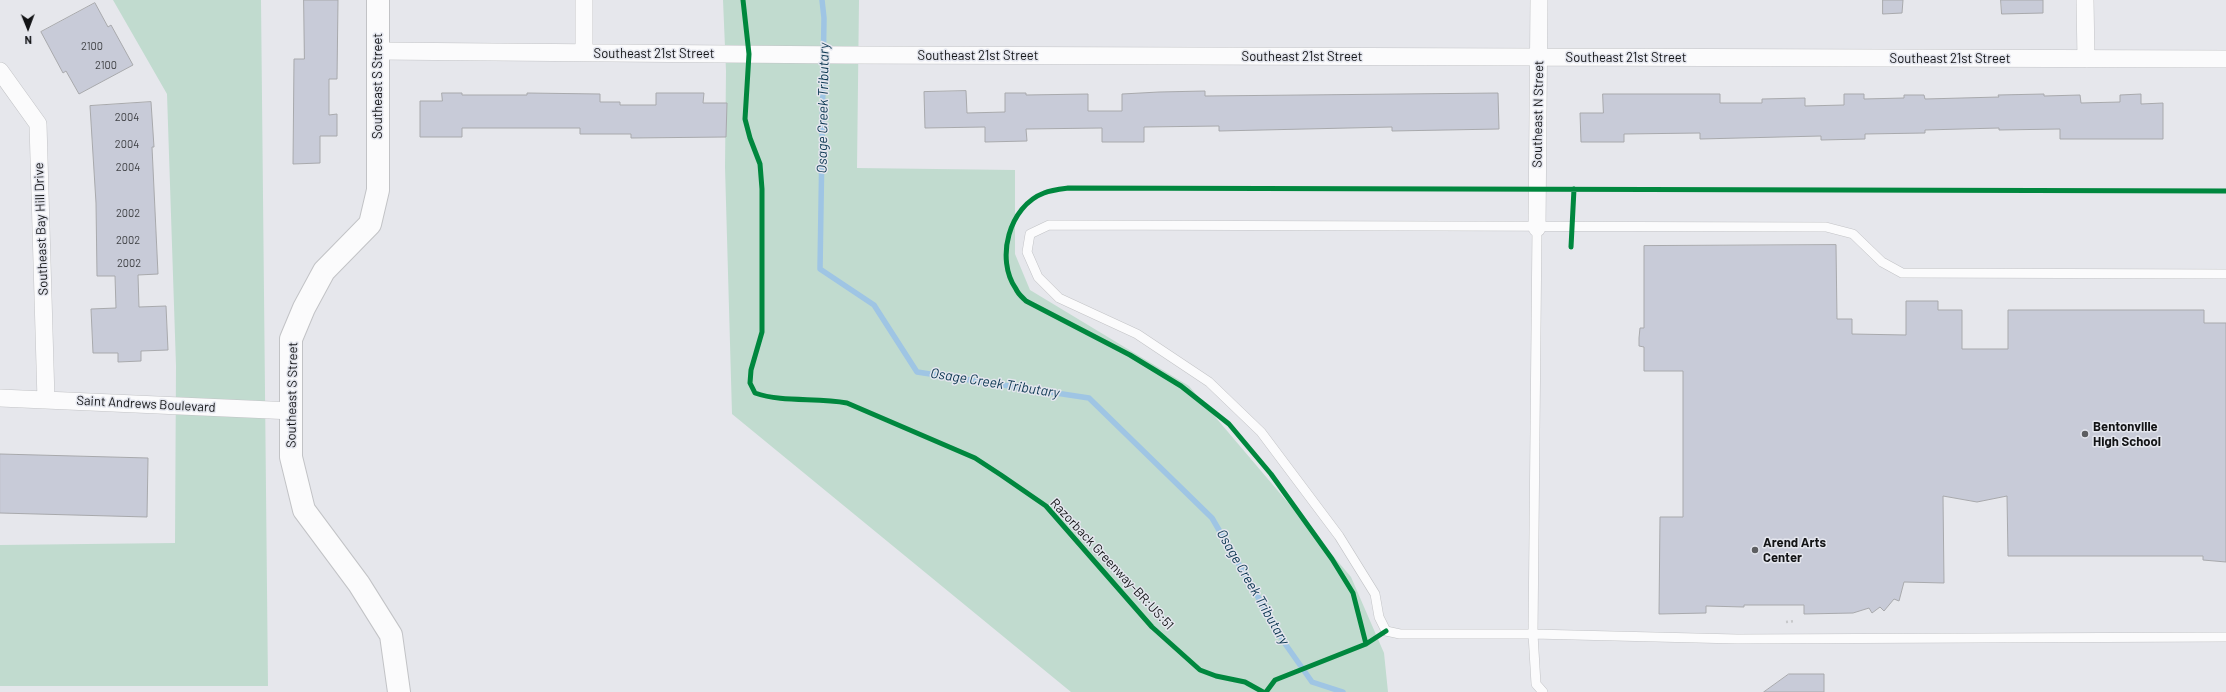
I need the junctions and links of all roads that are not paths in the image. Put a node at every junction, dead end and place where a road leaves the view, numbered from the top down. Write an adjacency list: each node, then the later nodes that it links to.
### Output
1 (378, 0): 5 (street, Southeast S Street)
2 (584, 0): 6 (street)
3 (1539, 0): 7 (street, Southeast N Street)
4 (2085, 0): 8 (street)
5 (377, 51): 6 (street, Southeast 21st Street); 15 (street, Southeast S Street)
6 (584, 53): 7 (street, Southeast 21st Street)
7 (1539, 58): 8 (street, Southeast 21st Street); 11 (street, Southeast N Street)
8 (2086, 59): 9 (street, Southeast 21st Street)
9 (2226, 59)
10 (1, 74): 14 (street, Southeast Bay Hill Drive)
11 (1537, 228): 12 (lane); 16 (lane); 16 (lane)
12 (2226, 274)
13 (0, 398): 14 (street, Saint Andrews Boulevard)
14 (46, 400): 15 (street, Saint Andrews Boulevard)
15 (293, 411): 18 (street, Southeast S Street)
16 (1534, 634): 17 (lane); 19 (lane)
17 (2226, 637)
18 (399, 692)
19 (1543, 692)

